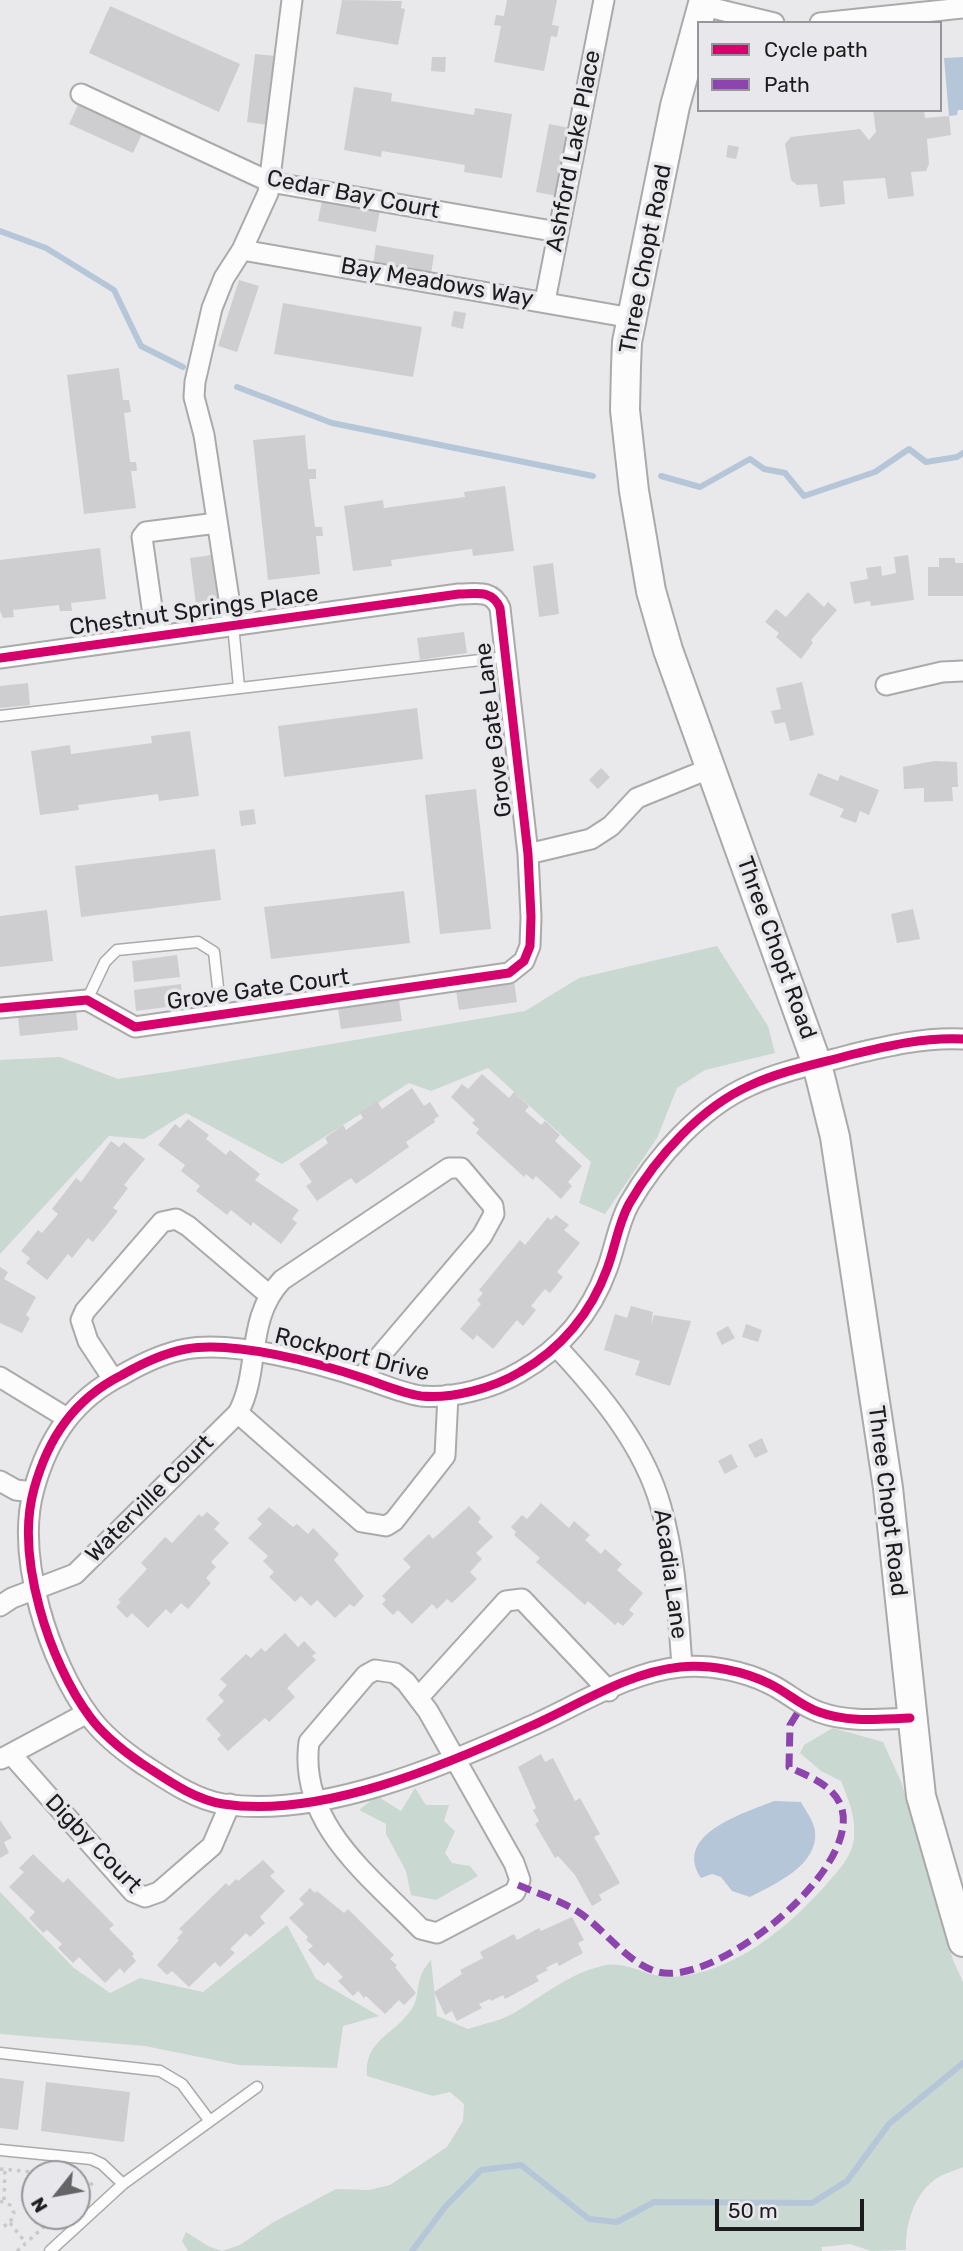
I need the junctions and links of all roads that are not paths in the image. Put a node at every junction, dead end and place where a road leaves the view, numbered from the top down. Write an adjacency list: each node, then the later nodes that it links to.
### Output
1 (292, 0): 9 (street)
2 (604, 0): 10 (street, Ashford Lake Place)
3 (700, 2): 6 (street); 13 (main road, Three Chopt Road)
4 (963, 8): 5 (street)
5 (901, 19): 7 (street)
6 (767, 21)
7 (860, 21)
8 (81, 93): 9 (street, Cedar Bay Court)
9 (270, 182): 10 (street, Cedar Bay Court); 11 (street)
10 (558, 232): 12 (street, Ashford Lake Place)
11 (242, 250): 12 (street, Bay Meadows Way); 14 (street)
12 (545, 302): 13 (street, Bay Meadows Way)
13 (632, 317): 24 (main road, Three Chopt Road)
14 (217, 523): 16 (street); 17 (street)
15 (393, 603): 16 (street, Chestnut Springs Place); 18 (street, Grove Gate Lane)
16 (233, 625): 17 (street, Chestnut Springs Place); 22 (lane)
17 (156, 636): 19 (street, Chestnut Springs Place)
18 (506, 657): 22 (lane); 25 (street, Grove Gate Lane)
19 (0, 659)
20 (963, 671): 21 (street)
21 (886, 685)
22 (239, 687): 23 (lane)
23 (0, 716)
24 (711, 768): 25 (street); 31 (main road, Three Chopt Road)
25 (528, 853): 26 (street, Grove Gate Lane)
26 (524, 961): 29 (street, Grove Gate Court)
27 (87, 1000): 28 (street); 29 (street, Grove Gate Court); 29 (lane)
28 (0, 1008)
29 (221, 1014)
30 (963, 1039): 31 (street, Rockport Drive)
31 (817, 1064): 33 (street, Rockport Drive); 49 (main road, Three Chopt Road)
32 (268, 1294): 34 (street, Waterville Court); 36 (street); 37 (street)
33 (556, 1346): 38 (street, Rockport Drive); 45 (street, Acadia Lane)
34 (252, 1350): 36 (street, Rockport Drive); 37 (street, Rockport Drive); 39 (street, Waterville Court)
35 (0, 1377): 40 (street)
36 (362, 1377): 38 (street, Rockport Drive)
37 (113, 1379): 40 (street, Rockport Drive)
38 (448, 1395): 39 (street)
39 (238, 1413): 43 (street, Waterville Court)
40 (67, 1418): 42 (street, Rockport Drive)
41 (0, 1481): 42 (street)
42 (33, 1492): 43 (street, Rockport Drive)
43 (36, 1589): 44 (street, Waterville Court); 48 (street, Rockport Drive)
44 (0, 1606)
45 (682, 1667): 46 (street, Rockport Drive); 49 (street, Rockport Drive)
46 (609, 1691): 47 (street); 51 (street, Rockport Drive)
47 (418, 1698): 51 (street); 52 (street)
48 (87, 1713): 50 (street); 53 (street, Rockport Drive)
49 (910, 1718): 54 (main road, Three Chopt Road)
50 (5, 1757): 53 (street, Digby Court)
51 (453, 1759): 52 (street, Rockport Drive); 52 (street)
52 (313, 1800): 53 (street, Rockport Drive)
53 (230, 1804)
54 (963, 1942)
55 (0, 2053): 57 (lane)
56 (257, 2087): 57 (lane)
57 (209, 2120): 59 (lane)
58 (0, 2150): 59 (lane)
59 (123, 2184): 60 (lane)
60 (50, 2251)

